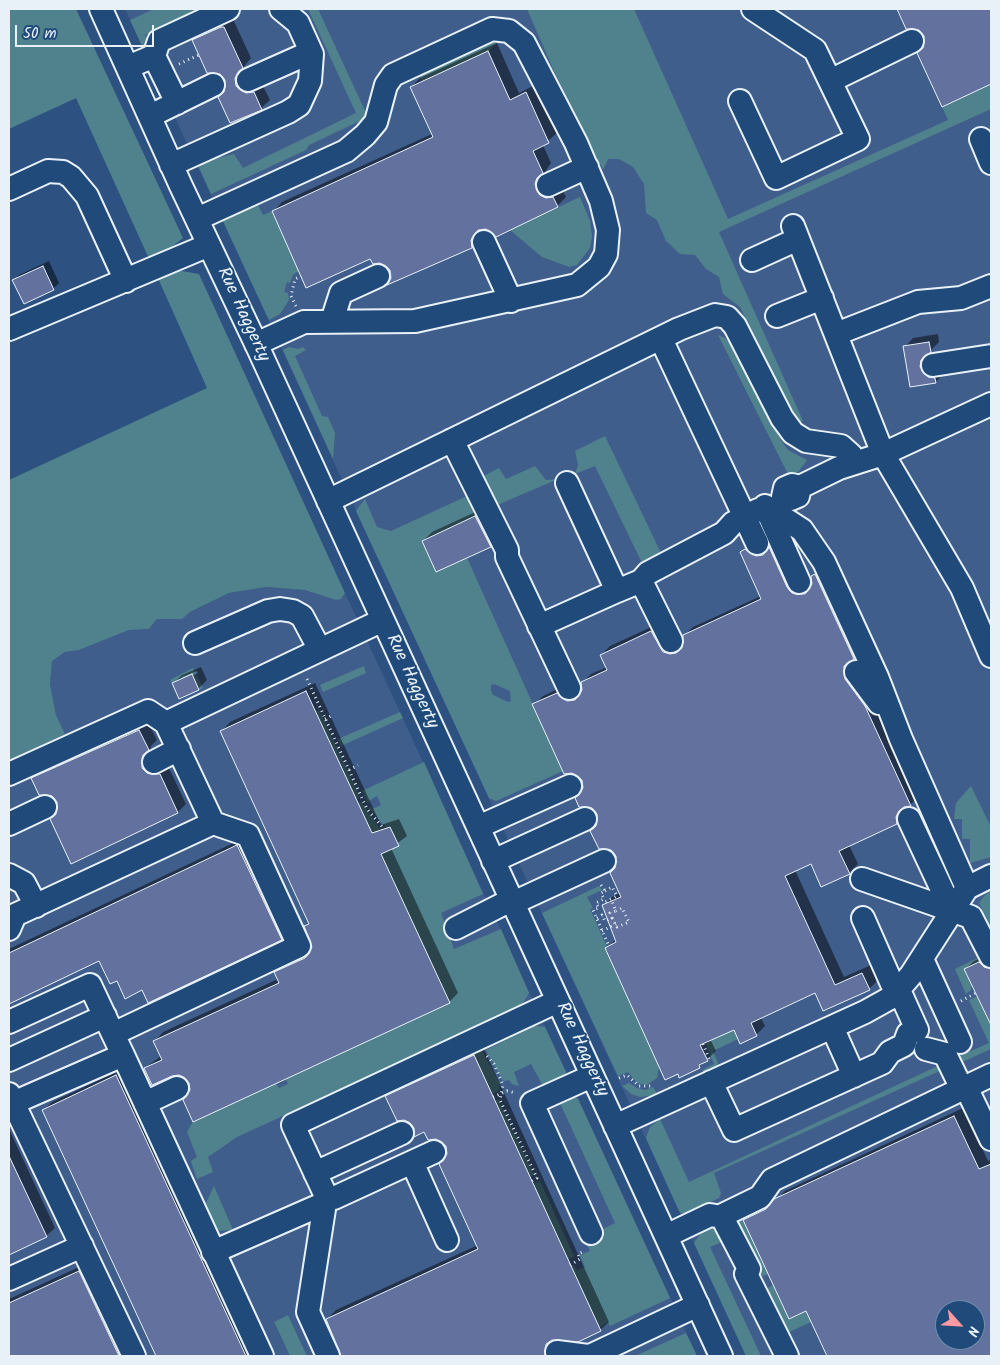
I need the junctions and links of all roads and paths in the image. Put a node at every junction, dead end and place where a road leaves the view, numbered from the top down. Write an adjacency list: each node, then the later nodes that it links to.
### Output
1 (228, 9): 7 (street)
2 (280, 9): 6 (street)
3 (753, 9): 10 (street)
4 (109, 11): 8 (street, Rue Haggerty)
5 (912, 41): 10 (street)
6 (311, 52): 9 (street); 17 (street)
7 (154, 56): 8 (street); 13 (street)
8 (128, 67): 14 (street, Rue Haggerty)
9 (248, 80)
10 (830, 80): 12 (street)
11 (213, 85): 13 (street)
12 (740, 101)
13 (177, 103): 14 (street)
14 (150, 116): 17 (street, Rue Haggerty)
15 (981, 139): 16 (street)
16 (991, 163)
17 (172, 165): 21 (street, Rue Haggerty)
18 (587, 167): 19 (street); 21 (street); 31 (street)
19 (548, 185)
20 (9, 189): 27 (street)
21 (197, 219): 23 (street, Rue Haggerty)
22 (484, 242): 31 (street)
23 (209, 245): 27 (street); 37 (street, Rue Haggerty)
24 (752, 260): 30 (street)
25 (301, 276): 29 (path)
26 (378, 276): 33 (street)
27 (126, 281): 34 (street)
28 (991, 286): 35 (street)
29 (292, 298)
30 (822, 298): 32 (street); 35 (street)
31 (511, 301): 33 (street)
32 (777, 316)
33 (332, 321): 37 (street)
34 (9, 329)
35 (836, 334): 42 (street)
36 (660, 339): 41 (street); 43 (street); 46 (street)
37 (256, 344): 45 (street, Rue Haggerty)
38 (991, 356): 39 (street)
39 (933, 364)
40 (991, 404): 42 (street)
41 (452, 440): 45 (street); 52 (street)
42 (883, 454): 43 (street); 56 (street)
43 (854, 462): 46 (street)
44 (567, 483): 50 (street)
45 (328, 501): 51 (street, Rue Haggerty)
46 (774, 501): 47 (street); 48 (street); 49 (street); 65 (street)
47 (757, 543)
48 (641, 581): 50 (street); 53 (street)
49 (799, 582)
50 (617, 591): 52 (street)
51 (383, 620): 55 (street); 77 (street, Rue Haggerty)
52 (539, 626): 58 (street)
53 (671, 641)
54 (195, 643): 55 (street)
55 (320, 650): 64 (street)
56 (991, 656)
57 (856, 672): 65 (street)
58 (569, 688)
59 (312, 690): 60 (path)
60 (317, 702): 61 (path); 63 (path)
61 (313, 704)
62 (333, 715): 63 (path)
63 (325, 719): 69 (path)
64 (166, 722): 66 (street); 70 (street)
65 (897, 729): 85 (street)
66 (179, 749): 67 (street); 76 (street)
67 (154, 762)
68 (358, 765): 69 (path)
69 (349, 770): 78 (path)
70 (9, 774)
71 (570, 786): 77 (street)
72 (45, 807): 75 (street)
73 (585, 819): 79 (street)
74 (909, 819): 92 (street)
75 (9, 824)
76 (213, 824): 90 (street); 108 (street)
77 (478, 827): 79 (street, Rue Haggerty)
78 (384, 829)
79 (493, 861): 89 (street, Rue Haggerty)
80 (604, 861): 89 (street)
81 (9, 875): 90 (street)
82 (991, 876): 85 (street)
83 (862, 878): 92 (street)
84 (602, 885): 86 (path)
85 (967, 888): 92 (street)
86 (605, 891): 87 (path); 88 (path)
87 (604, 899): 88 (path); 94 (path)
88 (611, 899): 91 (path)
89 (512, 902): 98 (street); 106 (street, Rue Haggerty)
90 (36, 906): 93 (street)
91 (616, 910): 95 (path); 97 (path)
92 (952, 911): 101 (street); 102 (street)
93 (11, 918)
94 (597, 918): 95 (path); 99 (path)
95 (612, 918): 97 (path)
96 (863, 918): 103 (street)
97 (616, 924): 99 (path)
98 (456, 928)
99 (602, 931): 100 (path)
100 (609, 946)
101 (991, 956)
102 (922, 959): 103 (street); 110 (street)
103 (897, 992): 109 (street); 111 (street)
104 (976, 993): 105 (path)
105 (968, 998)
106 (558, 1001): 116 (street, Rue Haggerty); 133 (street)
107 (9, 1022): 108 (street)
108 (109, 1025): 113 (street); 114 (street)
109 (832, 1027): 117 (street); 119 (street)
110 (960, 1042)
111 (925, 1048): 117 (street); 122 (street)
112 (484, 1051): 124 (path)
113 (123, 1055): 126 (street); 127 (street)
114 (9, 1060)
115 (991, 1075): 122 (street)
116 (592, 1076): 128 (street, Rue Haggerty); 137 (street)
117 (854, 1076): 119 (street)
118 (619, 1078): 121 (path)
119 (711, 1082): 128 (street)
120 (177, 1088): 127 (street)
121 (657, 1088)
122 (964, 1088): 130 (street); 136 (street)
123 (517, 1093): 124 (path)
124 (501, 1094): 125 (path); 134 (path)
125 (493, 1097)
126 (11, 1098): 140 (street)
127 (145, 1103): 141 (street)
128 (615, 1126): 138 (street, Rue Haggerty)
129 (402, 1133): 133 (street)
130 (991, 1139)
131 (434, 1152): 132 (street)
132 (412, 1162): 135 (street); 139 (street)
133 (315, 1173): 135 (street)
134 (532, 1181)
135 (325, 1200): 141 (street); 147 (street)
136 (721, 1216): 138 (street); 150 (street)
137 (591, 1233)
138 (666, 1236): 143 (street, Rue Haggerty)
139 (447, 1240)
140 (82, 1246): 142 (street); 145 (street)
141 (214, 1252): 146 (street)
142 (9, 1279)
143 (698, 1305): 148 (street); 149 (street, Rue Haggerty)
144 (556, 1352): 148 (street)
145 (134, 1356)
146 (262, 1356)
147 (328, 1356)
148 (589, 1356)
149 (721, 1356)
150 (786, 1356)

